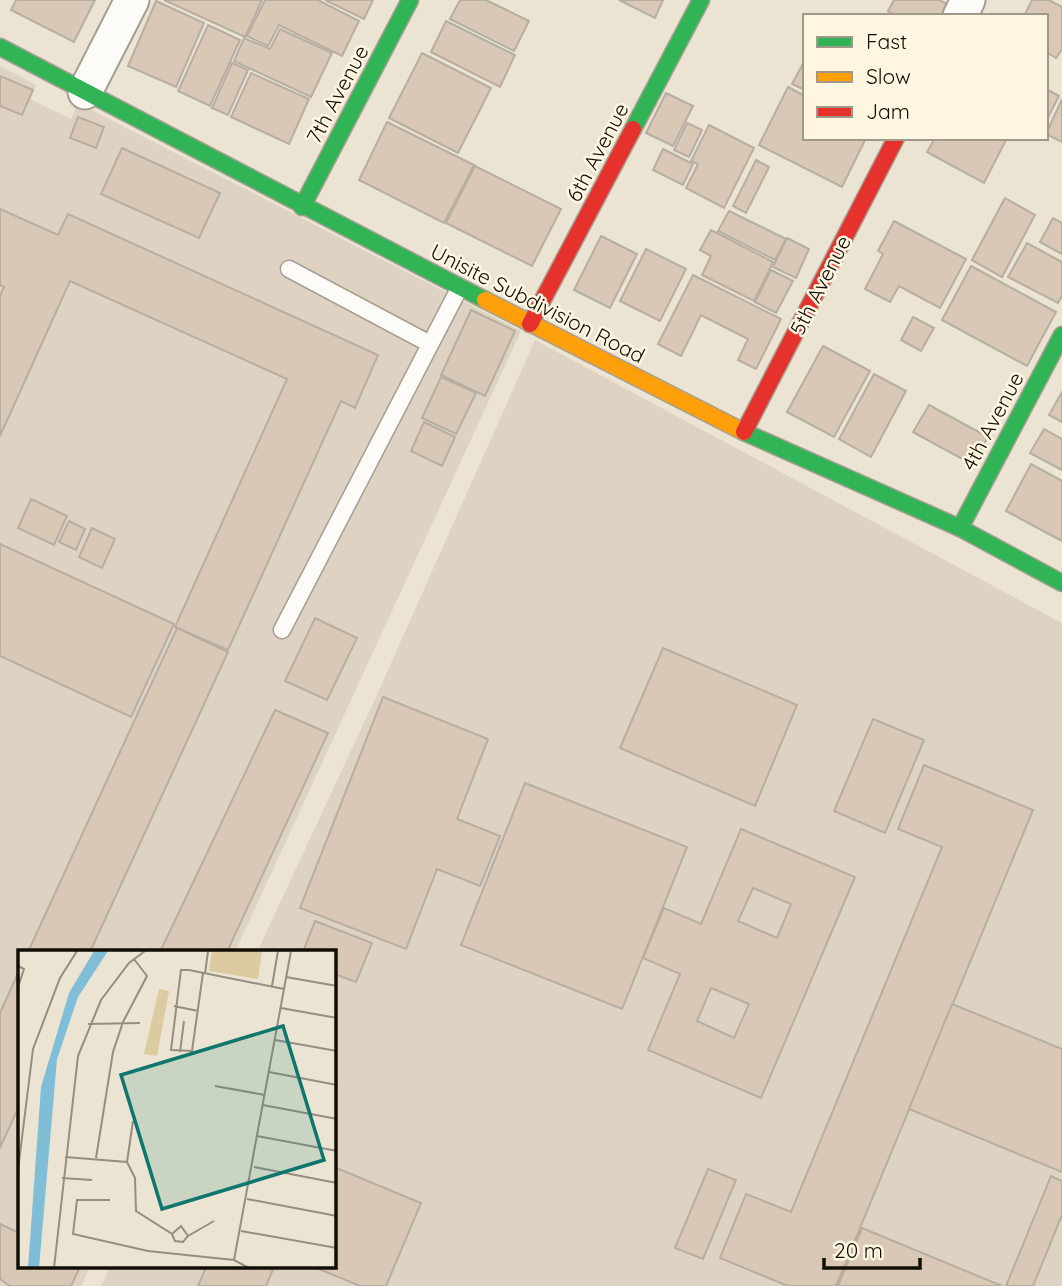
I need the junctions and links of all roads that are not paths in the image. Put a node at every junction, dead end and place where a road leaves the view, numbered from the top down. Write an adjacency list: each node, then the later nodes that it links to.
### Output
1 (132, 0): 5 (street)
2 (410, 0): 7 (street, 7th Avenue)
3 (701, 0): 10 (street, 6th Avenue)
4 (0, 47): 5 (street, Unisite Subdivision Road)
5 (85, 92): 7 (street, Unisite Subdivision Road)
6 (895, 140): 13 (street, 5th Avenue)
7 (302, 207): 9 (street, Unisite Subdivision Road)
8 (289, 270): 12 (lane)
9 (460, 286): 10 (street, Unisite Subdivision Road); 12 (lane)
10 (530, 324): 13 (street, Unisite Subdivision Road)
11 (1062, 335): 14 (street, 4th Avenue)
12 (430, 344): 16 (lane)
13 (744, 432): 14 (street, Unisite Subdivision Road)
14 (960, 528): 15 (street, Unisite Subdivision Road)
15 (1062, 583)
16 (282, 630)

